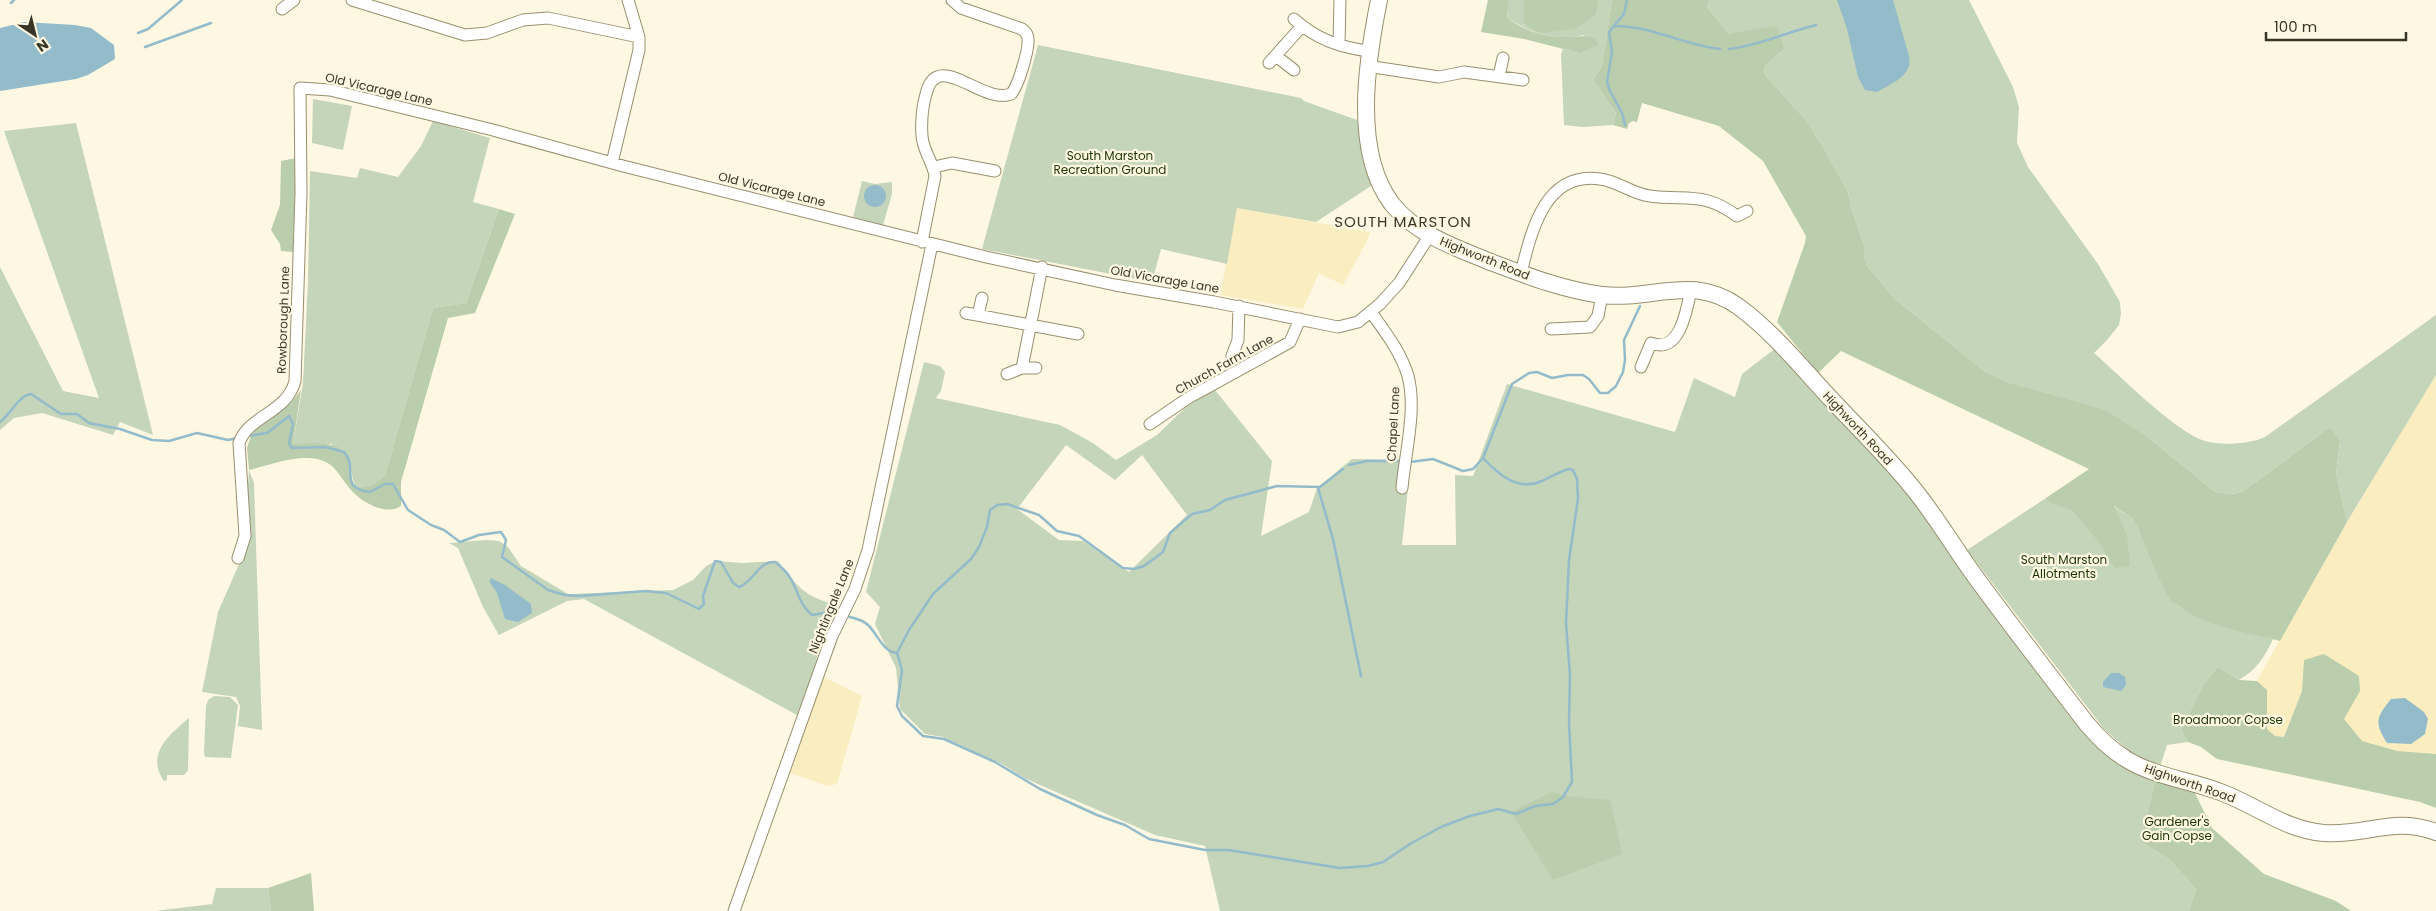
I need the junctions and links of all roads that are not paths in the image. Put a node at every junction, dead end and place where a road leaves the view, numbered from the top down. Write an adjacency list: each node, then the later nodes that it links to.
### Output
1 (294, 0): 7 (street)
2 (352, 0): 8 (street)
3 (628, 0): 8 (street)
4 (952, 0): 17 (street)
5 (1340, 0): 9 (street)
6 (1379, 0): 10 (street, Highworth Road)
7 (282, 9)
8 (639, 37): 16 (street)
9 (1339, 45): 10 (street); 12 (street)
10 (1368, 58): 13 (street); 20 (street, Highworth Road)
11 (1503, 58): 13 (street)
12 (1294, 70)
13 (1499, 76): 14 (street)
14 (1523, 80)
15 (300, 88): 16 (street, Old Vicarage Lane); 40 (street, Rowborough Lane)
16 (612, 163): 21 (street, Old Vicarage Lane)
17 (934, 168): 18 (street); 21 (street, Nightingale Lane)
18 (995, 171)
19 (1740, 218): 23 (street)
20 (1430, 235): 23 (street, Highworth Road); 28 (street, Old Vicarage Lane)
21 (927, 243): 22 (street, Old Vicarage Lane); 42 (street, Nightingale Lane)
22 (1042, 267): 27 (street, Old Vicarage Lane); 30 (street)
23 (1521, 273): 25 (street, Highworth Road)
24 (1691, 289): 25 (street, Highworth Road); 34 (street); 41 (street, Highworth Road)
25 (1602, 295): 31 (street)
26 (982, 298): 30 (street)
27 (1239, 306): 29 (street, Old Vicarage Lane); 33 (street)
28 (1371, 312): 29 (street, Old Vicarage Lane); 39 (street, Chapel Lane)
29 (1300, 319): 38 (street, Church Farm Lane)
30 (1030, 325): 32 (street); 35 (street)
31 (1551, 328)
32 (1078, 334)
33 (1232, 356)
34 (1642, 367)
35 (1022, 368): 36 (street); 37 (street)
36 (1036, 368)
37 (1007, 374)
38 (1150, 424)
39 (1402, 488)
40 (238, 558)
41 (2436, 832)
42 (734, 911)

